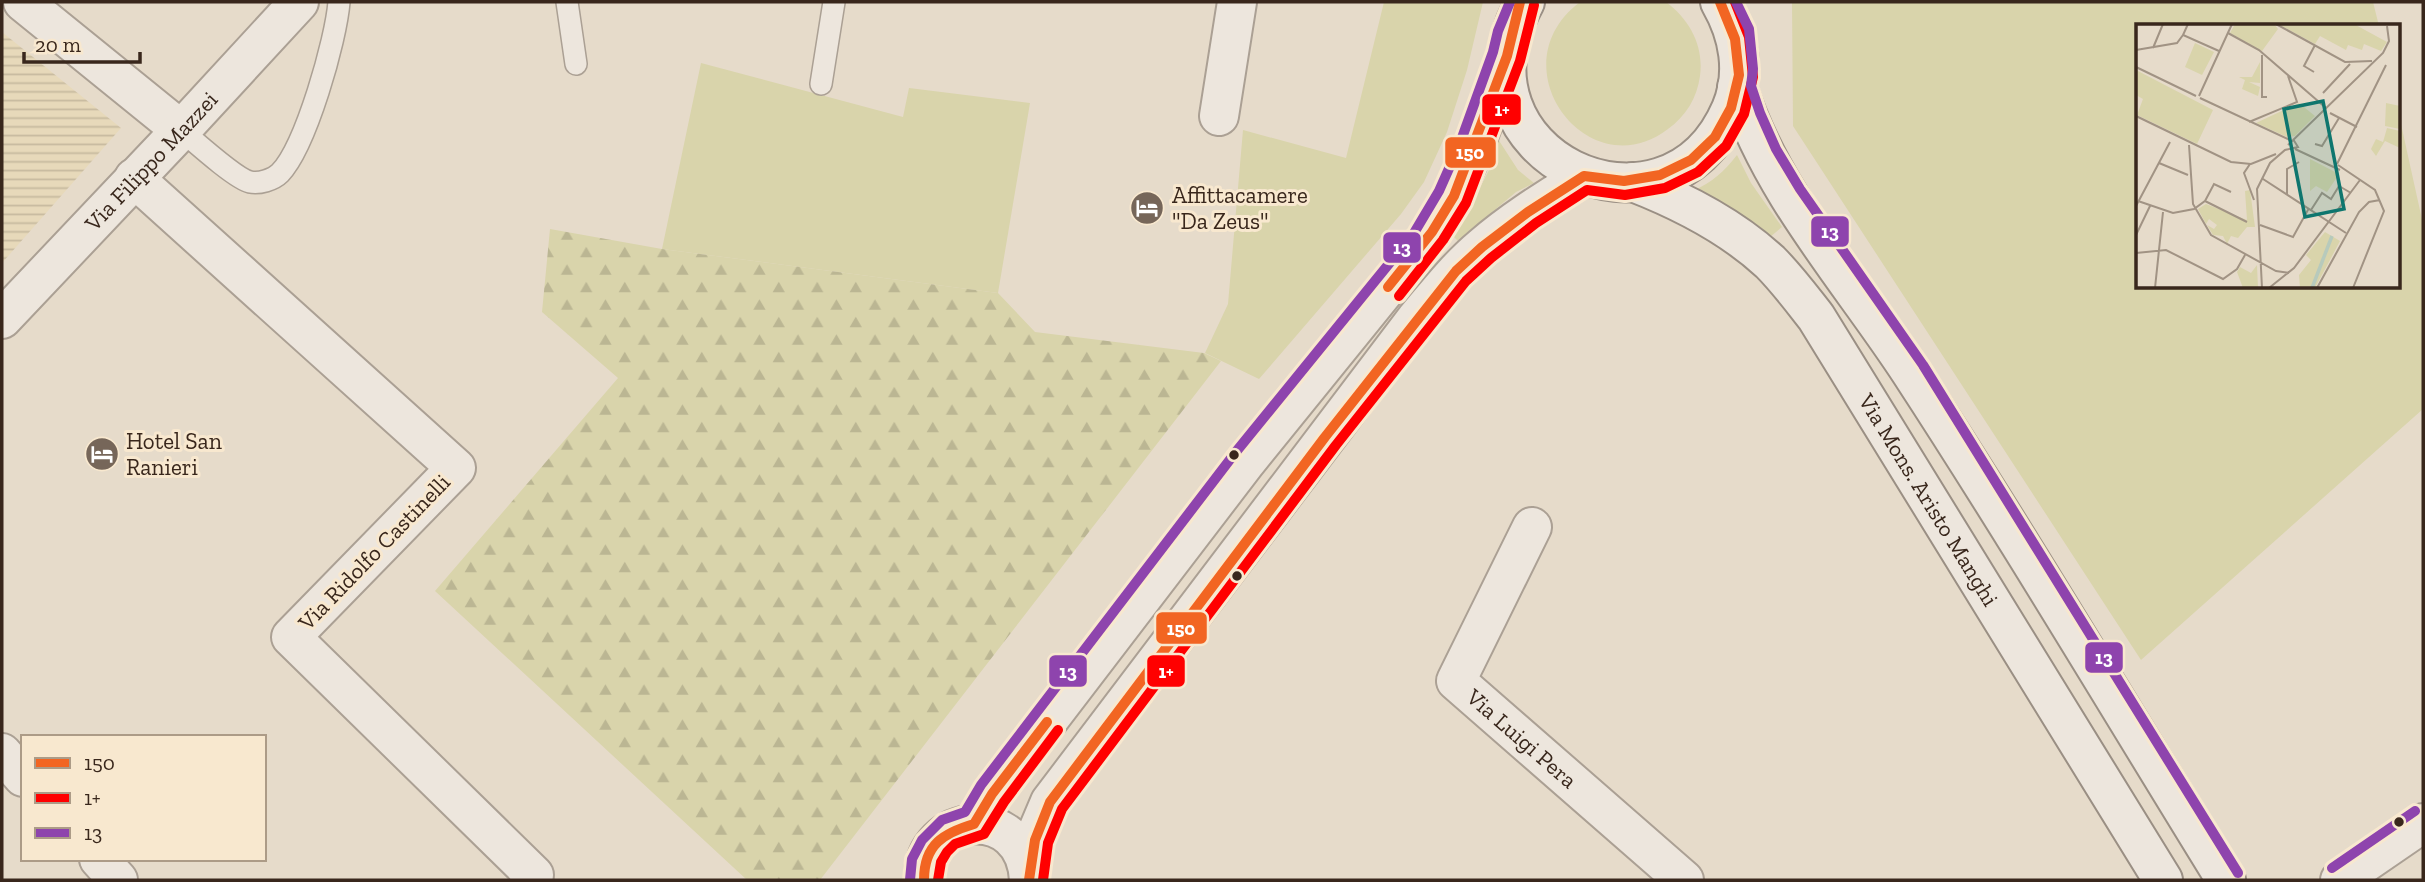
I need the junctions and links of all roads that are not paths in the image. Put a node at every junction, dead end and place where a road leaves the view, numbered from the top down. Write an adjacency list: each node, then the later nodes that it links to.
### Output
1 (23, 2): 14 (street)
2 (299, 2): 14 (street, Via Filippo Mazzei)
3 (339, 2): 14 (lane)
4 (567, 2): 10 (lane)
5 (834, 2): 11 (lane)
6 (1237, 2): 13 (street)
7 (1720, 2): 12 (street)
8 (1521, 6): 9 (street)
9 (1507, 56): 15 (street); 23 (street)
10 (576, 64)
11 (821, 83)
12 (1737, 87): 17 (street); 31 (street)
13 (1219, 116)
14 (181, 130): 16 (street, Via Filippo Mazzei)
15 (1584, 176): 17 (street); 25 (street)
16 (134, 178): 18 (street, Via Filippo Mazzei); 27 (street, Via Ridolfo Castinelli)
17 (1633, 182): 30 (street, Via Mons. Aristo Manghi)
18 (2, 319)
19 (1532, 527): 29 (street, Via Luigi Pera)
20 (2, 753): 21 (street)
21 (21, 775)
22 (2423, 823): 32 (street)
23 (974, 824): 25 (street); 28 (street)
24 (101, 861): 26 (street)
25 (1028, 874)
26 (118, 880)
27 (529, 880)
28 (925, 880)
29 (1684, 880)
30 (2163, 880)
31 (2225, 880)
32 (2340, 880)

